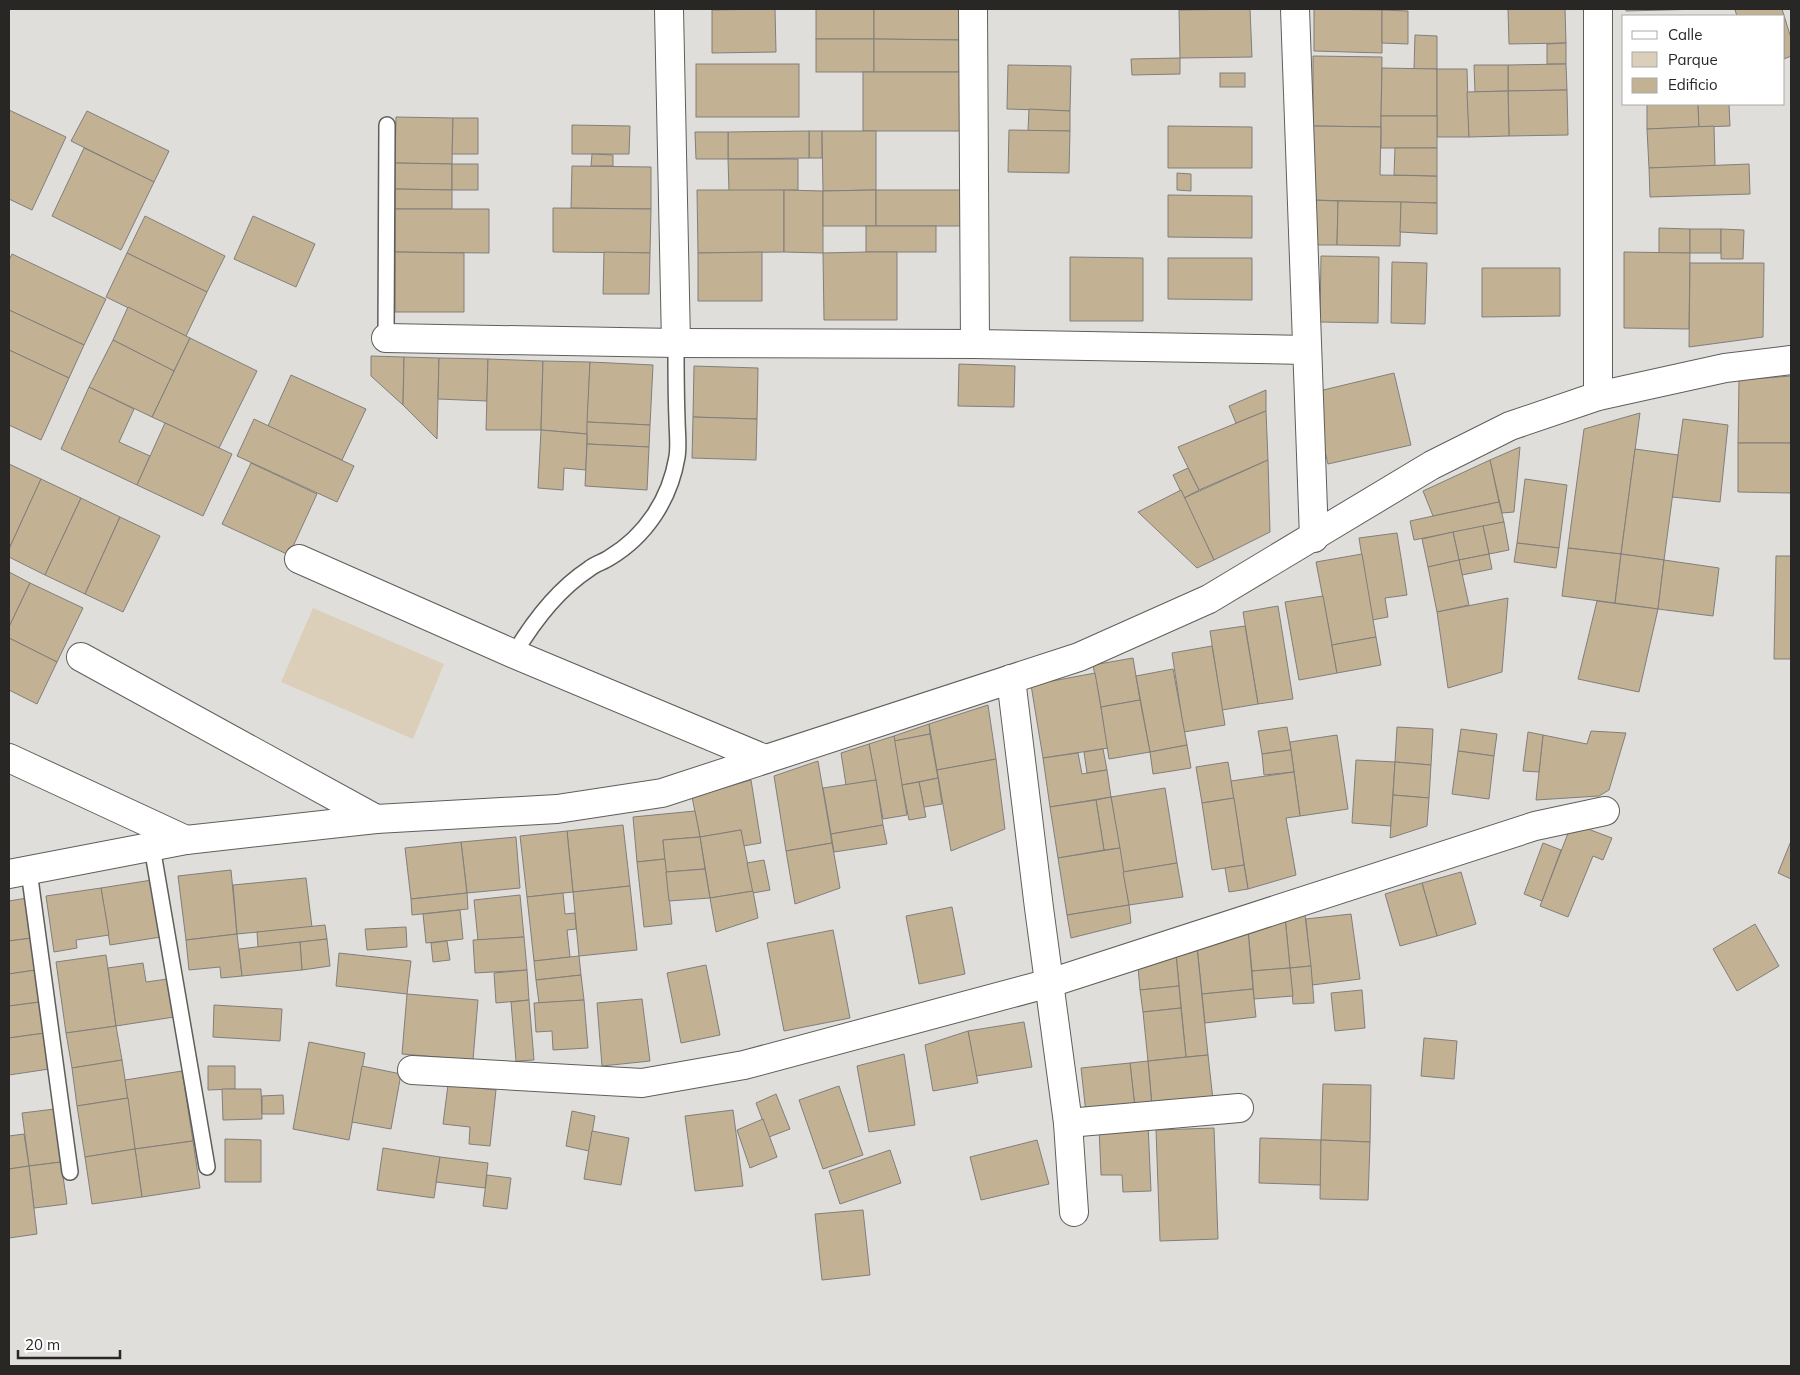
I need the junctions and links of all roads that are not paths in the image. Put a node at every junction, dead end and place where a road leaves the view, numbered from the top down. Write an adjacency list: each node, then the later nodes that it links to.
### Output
1 (669, 9): 7 (street)
2 (973, 9): 8 (street)
3 (1295, 9): 9 (street)
4 (1598, 9): 11 (street)
5 (387, 125): 6 (lane)
6 (386, 338): 7 (street)
7 (676, 343): 8 (street); 14 (lane)
8 (975, 344): 9 (street)
9 (1307, 350): 12 (street)
10 (1791, 360): 11 (street)
11 (1598, 396): 12 (street)
12 (1314, 538): 16 (street)
13 (299, 559): 14 (street)
14 (514, 654): 18 (street)
15 (81, 657): 20 (street)
16 (1011, 679): 18 (street); 24 (street)
17 (9, 758): 21 (street)
18 (765, 759): 20 (street)
19 (1605, 811): 24 (street)
20 (376, 819): 21 (street)
21 (186, 840): 22 (street)
22 (152, 847): 23 (street); 28 (lane)
23 (19, 872): 29 (lane)
24 (1050, 983): 25 (street); 27 (street)
25 (412, 1070)
26 (1239, 1108): 27 (street)
27 (1068, 1123): 30 (street)
28 (207, 1167)
29 (70, 1172)
30 (1074, 1212)

